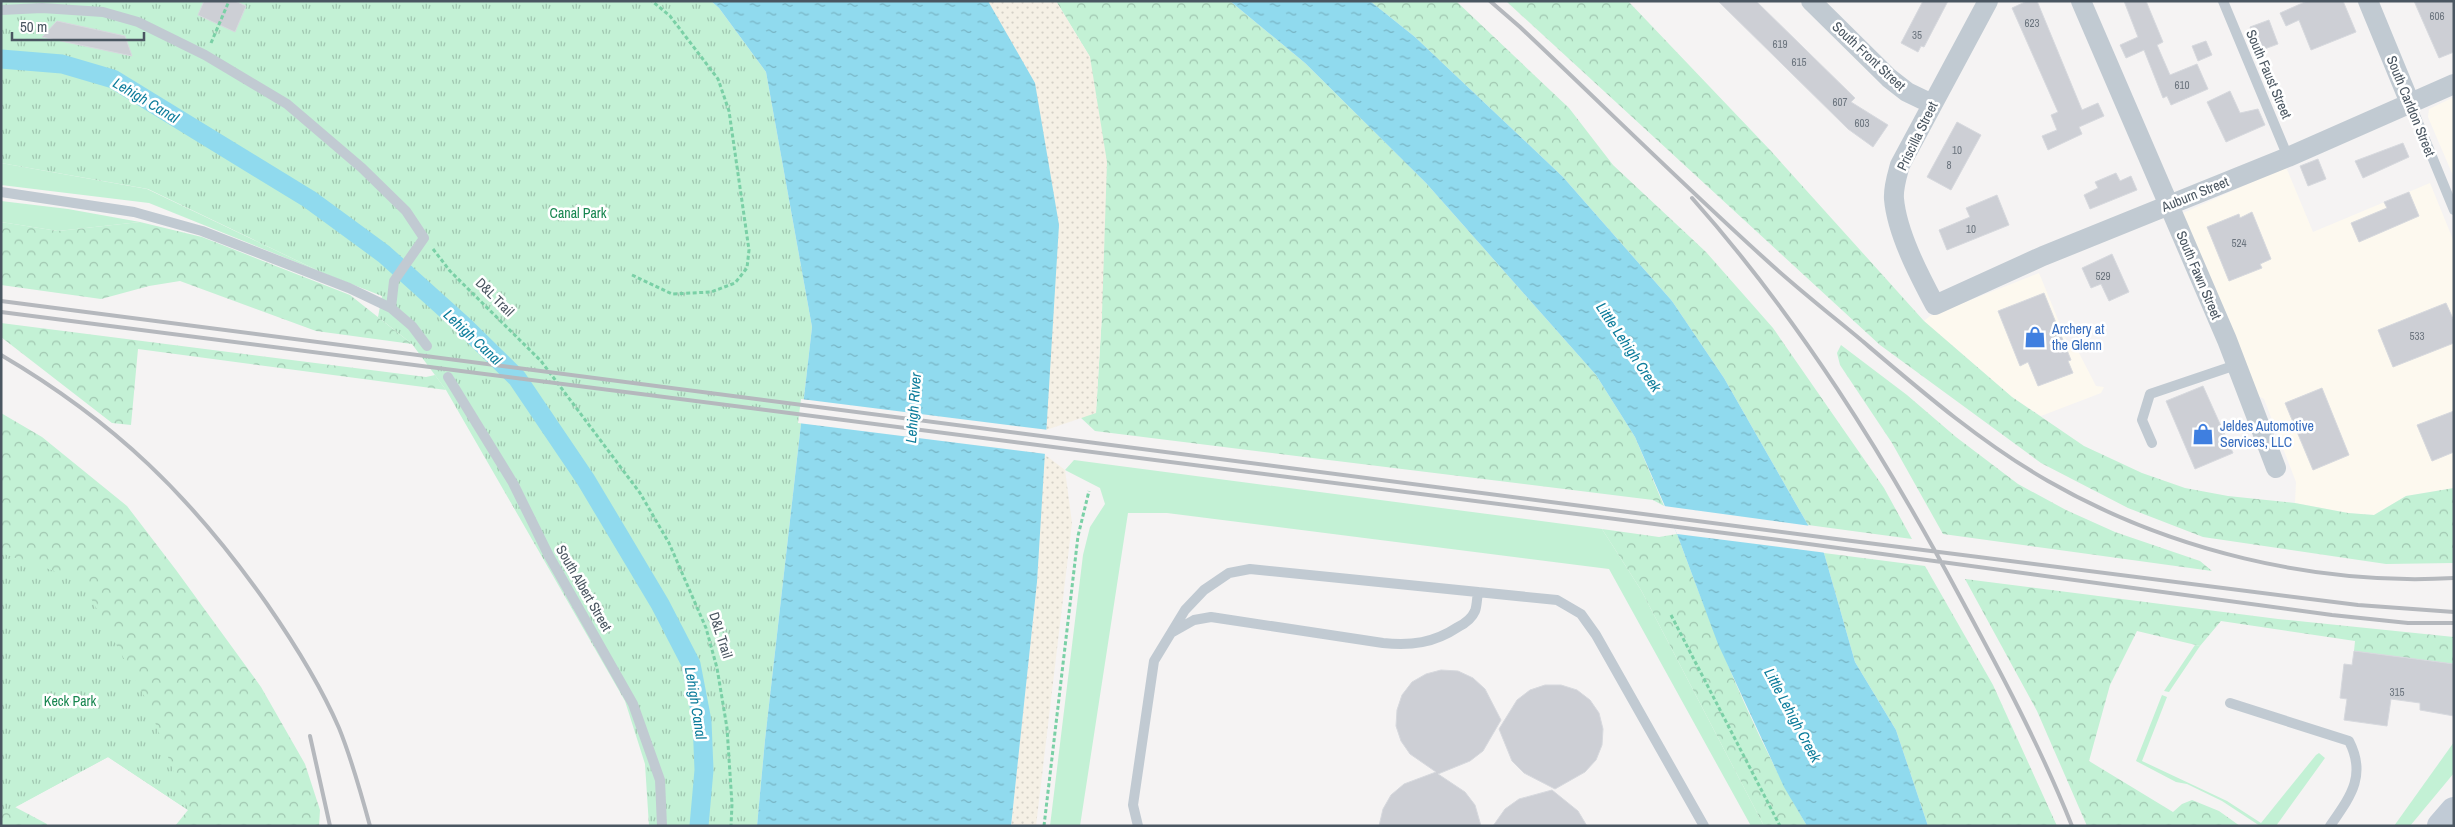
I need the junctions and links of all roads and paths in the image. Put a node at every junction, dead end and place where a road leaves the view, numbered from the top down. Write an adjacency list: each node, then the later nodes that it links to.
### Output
1 (229, 1): 9 (path)
2 (652, 1): 18 (path)
3 (1810, 1): 11 (street, South Front Street)
4 (1988, 1): 11 (street, Priscilla Street)
5 (2081, 1): 15 (street, South Fawn Street)
6 (2224, 1): 13 (lane, South Faust Street)
7 (2368, 1): 12 (street, South Carldon Street)
8 (1, 10): 17 (lane)
9 (218, 29)
10 (2454, 84): 12 (street, Auburn Street)
11 (1932, 104): 19 (street, Priscilla Street)
12 (2410, 104): 13 (street, Auburn Street); 16 (lane, South Carldon Street)
13 (2288, 157): 15 (street, Auburn Street)
14 (1, 192): 20 (lane)
15 (2169, 204): 19 (street, Auburn Street); 22 (street, South Fawn Street)
16 (2454, 210)
17 (424, 238): 20 (lane); 33 (path, D&L Trail)
18 (632, 275)
19 (1935, 305)
20 (391, 308): 21 (lane)
21 (426, 346)
22 (2236, 364): 24 (lane); 25 (street, South Fawn Street)
23 (448, 377): 32 (lane, South Albert Street)
24 (2152, 443)
25 (2276, 468)
26 (1089, 491): 34 (path)
27 (1478, 592): 29 (lane); 29 (lane); 36 (lane)
28 (1671, 615): 37 (path)
29 (1170, 634): 35 (lane)
30 (2230, 703): 38 (lane)
31 (2454, 811): 39 (main road)
32 (662, 826)
33 (731, 826)
34 (1044, 826)
35 (1138, 826)
36 (1704, 826)
37 (1780, 826)
38 (2330, 826)
39 (2441, 826)

